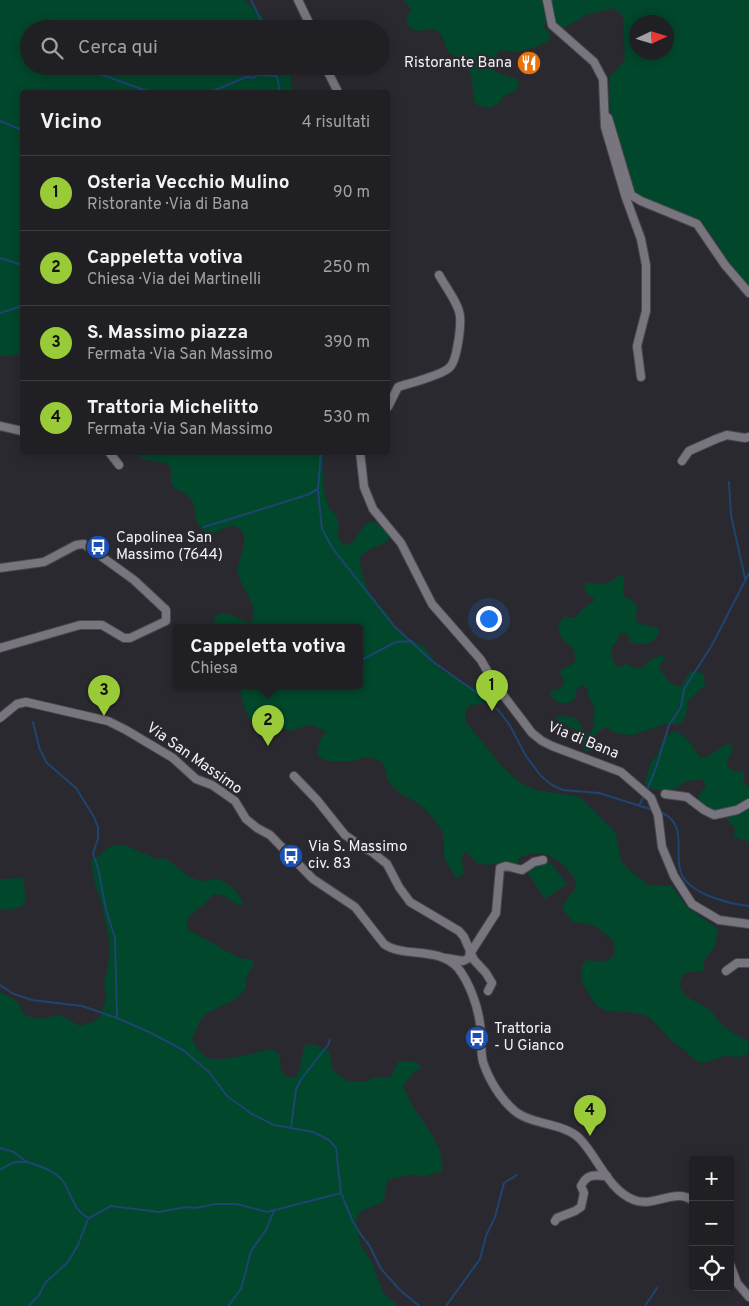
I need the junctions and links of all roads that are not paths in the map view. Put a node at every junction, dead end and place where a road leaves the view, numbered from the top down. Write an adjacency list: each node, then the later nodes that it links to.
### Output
1 (298, 0): 3 (street)
2 (547, 0): 6 (street)
3 (308, 20)
4 (330, 75): 5 (street)
5 (337, 90)
6 (604, 115): 8 (street); 9 (street)
7 (439, 275): 10 (street)
8 (749, 293)
9 (641, 377)
10 (390, 403)
11 (0, 426): 12 (street)
12 (20, 431)
13 (749, 437): 16 (street)
14 (112, 455): 17 (street)
15 (360, 455): 25 (street, Via di Bana)
16 (682, 461)
17 (119, 464)
18 (0, 568): 19 (street)
19 (0, 648)
20 (0, 718): 27 (street, Via San Massimo)
21 (294, 776): 26 (street)
22 (665, 794): 23 (street)
23 (749, 803)
24 (543, 860): 26 (street)
25 (749, 924)
26 (470, 951): 27 (street, Via San Massimo); 30 (street)
27 (444, 958): 31 (street)
28 (749, 963): 29 (street)
29 (726, 971)
30 (488, 991)
31 (607, 1176): 32 (street); 33 (street)
32 (689, 1198)
33 (555, 1221)
34 (734, 1275): 35 (street)
35 (749, 1297)

